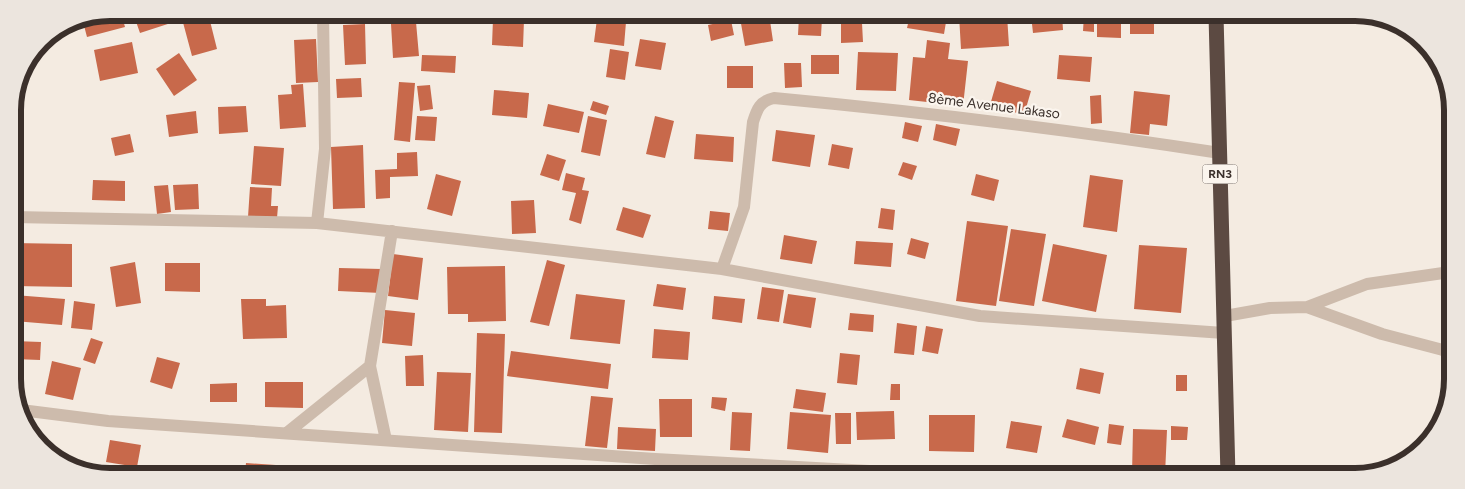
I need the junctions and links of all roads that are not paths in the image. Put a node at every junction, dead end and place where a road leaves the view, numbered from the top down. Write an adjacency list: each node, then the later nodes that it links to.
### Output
1 (324, 21): 5 (street)
2 (1216, 21): 3 (highway, RN3)
3 (1220, 153): 7 (street, 8ème Avenue Lakaso); 10 (highway, RN3)
4 (21, 218): 5 (street)
5 (317, 223): 6 (street)
6 (392, 232): 7 (street); 13 (street)
7 (722, 269): 11 (street)
8 (1444, 273): 9 (street)
9 (1307, 307): 10 (street); 12 (street)
10 (1225, 316): 11 (highway, RN3)
11 (1224, 333): 18 (highway, RN3)
12 (1444, 351)
13 (370, 366): 15 (street); 16 (street)
14 (27, 411): 15 (street)
15 (288, 432): 16 (street)
16 (386, 440): 17 (street)
17 (816, 468)
18 (1228, 468)

